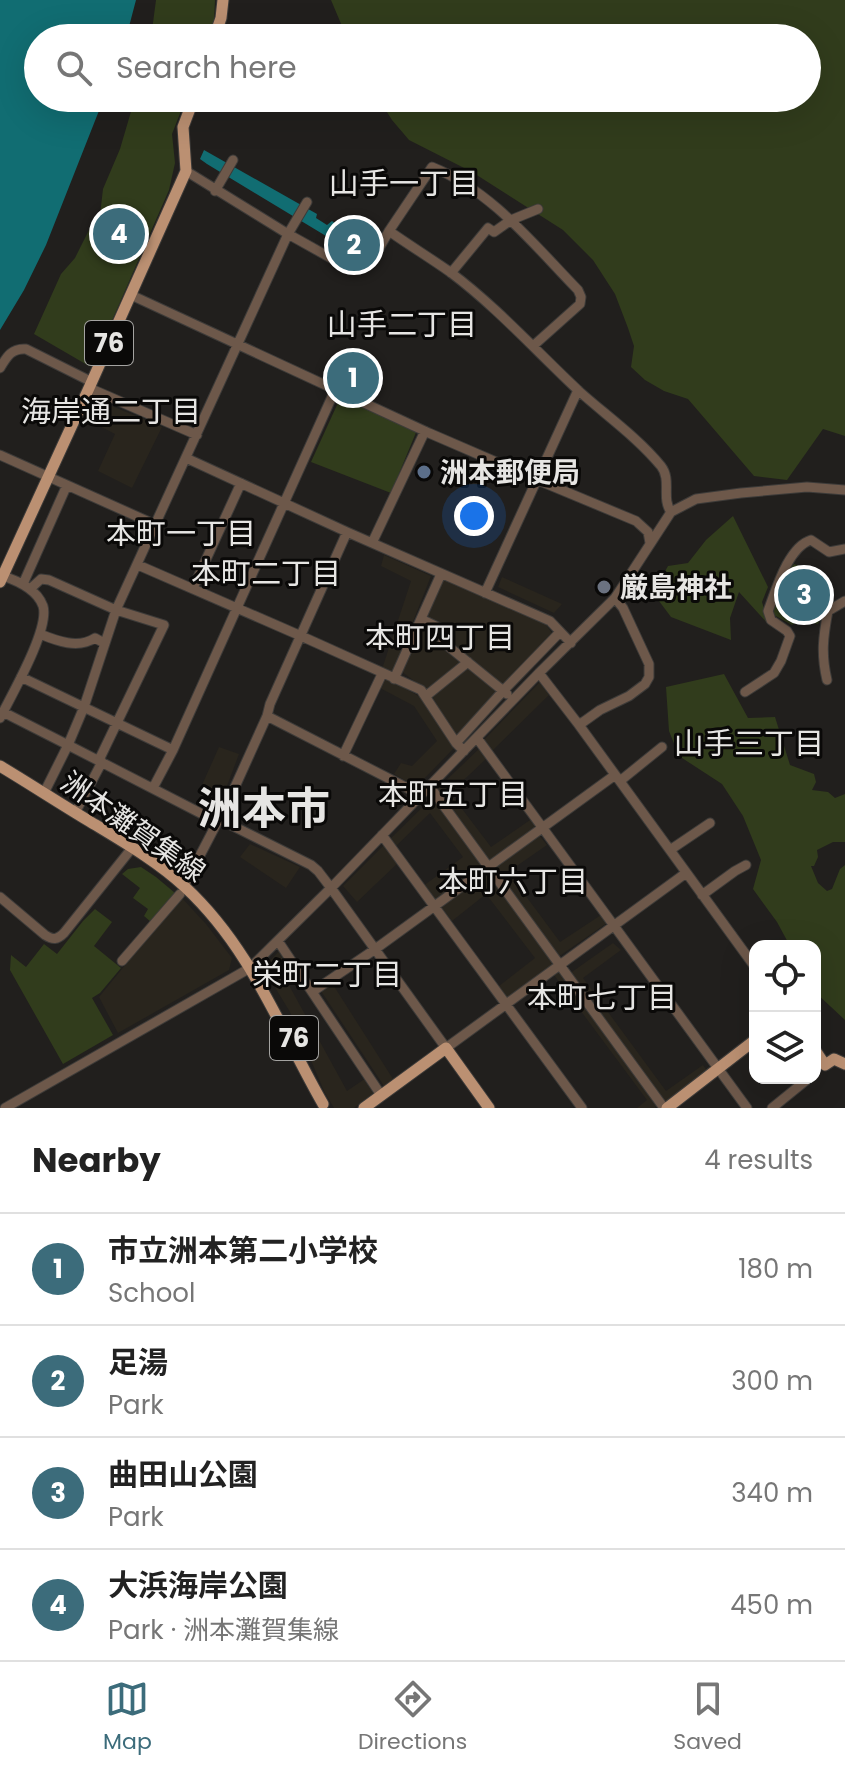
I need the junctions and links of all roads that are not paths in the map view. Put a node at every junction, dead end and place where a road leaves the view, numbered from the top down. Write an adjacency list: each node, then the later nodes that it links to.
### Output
1 (223, 0): 2 (main road)
2 (219, 24)
3 (189, 112): 5 (main road, 76)
4 (233, 160): 6 (street)
5 (186, 171): 6 (street); 13 (main road, 76)
6 (215, 191): 11 (street)
7 (307, 202): 11 (street)
8 (538, 209): 9 (street)
9 (511, 220): 10 (street); 12 (street); 15 (street)
10 (389, 231): 11 (street); 12 (street)
11 (288, 234): 14 (street)
12 (451, 273): 15 (street)
13 (131, 295): 14 (street); 17 (main road, 76)
14 (238, 344): 18 (street); 21 (street)
15 (533, 346): 19 (street)
16 (0, 368): 17 (street)
17 (91, 385): 21 (street); 24 (main road, 76)
18 (335, 390): 20 (street); 29 (street)
19 (578, 390): 25 (street); 30 (street)
20 (425, 431): 25 (street); 33 (street)
21 (197, 435): 23 (street)
22 (0, 455): 24 (street)
23 (186, 458): 26 (street); 31 (street)
24 (47, 477): 27 (street); 37 (main road, 76)
25 (537, 480): 34 (street); 41 (street)
26 (241, 483): 29 (street); 40 (street)
27 (67, 485): 31 (street); 39 (street)
28 (845, 490): 30 (street)
29 (284, 502): 32 (street); 44 (street)
30 (671, 512): 34 (street)
31 (156, 525): 36 (street)
32 (347, 532): 33 (street); 49 (street)
33 (372, 543): 38 (street)
34 (650, 543): 42 (street)
35 (845, 549): 58 (street)
36 (138, 565): 40 (street); 45 (street)
37 (2, 573): 39 (street)
38 (441, 574): 41 (street); 46 (street)
39 (26, 586): 45 (street); 48 (street)
40 (193, 588): 44 (street)
41 (485, 593): 47 (street)
42 (615, 598): 51 (street); 65 (street)
43 (845, 601): 57 (street)
44 (237, 609): 49 (street); 70 (street)
45 (116, 610): 50 (street); 64 (street)
46 (421, 619): 52 (street); 56 (street)
47 (560, 632): 51 (street); 59 (street)
48 (40, 634): 50 (street); 55 (street)
49 (301, 636): 54 (street); 63 (street)
50 (104, 643): 61 (street)
51 (571, 643): 53 (street)
52 (468, 662): 59 (street); 60 (street)
53 (539, 673): 65 (street); 66 (street)
54 (382, 674): 56 (street); 72 (street)
55 (21, 677): 61 (street); 62 (street)
56 (394, 679): 60 (street)
57 (827, 680)
58 (745, 692)
59 (506, 693): 67 (street)
60 (426, 696): 67 (street)
61 (84, 707): 64 (street); 68 (street)
62 (1, 715): 68 (street)
63 (267, 716): 72 (street); 81 (street)
64 (117, 723): 70 (street); 73 (street)
65 (579, 725): 75 (street)
66 (477, 738): 71 (street); 83 (street)
67 (456, 743): 71 (street)
68 (68, 745): 73 (street); 78 (street)
69 (662, 747): 75 (street)
70 (173, 750): 76 (street)
71 (464, 751): 79 (street)
72 (343, 756): 79 (street)
73 (100, 761): 76 (street); 80 (street)
74 (0, 766): 78 (main road, 洲本灘賀集線 / 76)
75 (617, 778): 83 (street); 86 (street)
76 (153, 788): 81 (street)
77 (433, 791): 88 (street)
78 (44, 793): 80 (main road, 洲本灘賀集線 / 76)
79 (421, 795): 84 (street)
80 (75, 813): 85 (main road, 洲本灘賀集線 / 76)
81 (220, 819): 90 (street); 91 (street)
82 (710, 823): 86 (street)
83 (542, 827): 88 (street); 95 (street)
84 (382, 835): 90 (street); 94 (street)
85 (132, 848): 91 (main road, 洲本灘賀集線 / 76); 93 (street)
86 (670, 850): 89 (street)
87 (746, 865): 92 (street)
88 (488, 866): 94 (street); 100 (street)
89 (686, 873): 92 (street); 95 (street)
90 (331, 888): 96 (street); 97 (street)
91 (182, 890): 99 (street); 101 (main road, 洲本灘賀集線 / 76)
92 (702, 895): 98 (street)
93 (0, 897)
94 (434, 905): 97 (street); 103 (street)
95 (613, 926): 100 (street); 110 (street)
96 (278, 941): 101 (street); 102 (street)
97 (374, 950): 102 (street); 105 (street)
98 (749, 959)
99 (122, 961)
100 (559, 964): 103 (street); 118 (street)
101 (253, 973): 113 (main road, 洲本灘賀集線 / 76); 114 (street)
102 (312, 992): 112 (street)
103 (505, 1003): 105 (street); 117 (street)
104 (749, 1045): 110 (main road)
105 (446, 1048): 112 (main road); 116 (main road)
106 (821, 1059): 108 (main road)
107 (845, 1064): 108 (main road)
108 (825, 1065): 109 (street)
109 (821, 1068)
110 (718, 1069): 118 (main road); 119 (street)
111 (802, 1084): 120 (street)
112 (381, 1095): 115 (main road)
113 (323, 1106)
114 (5, 1108)
115 (364, 1108)
116 (489, 1108)
117 (582, 1108)
118 (666, 1108)
119 (747, 1108)
120 (772, 1108)

